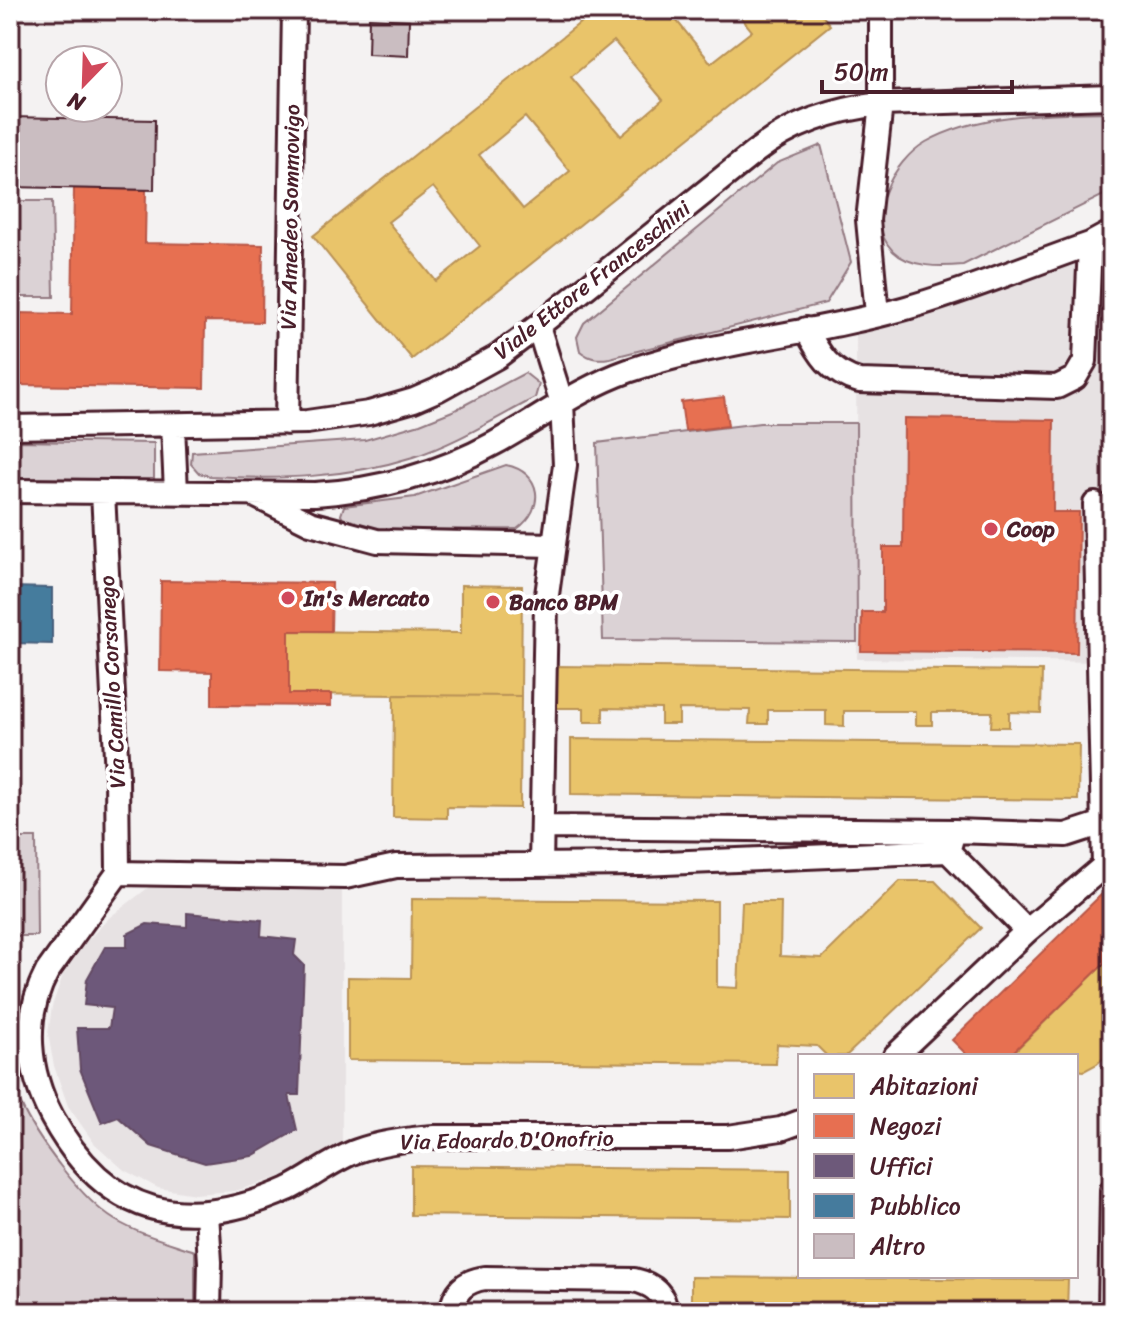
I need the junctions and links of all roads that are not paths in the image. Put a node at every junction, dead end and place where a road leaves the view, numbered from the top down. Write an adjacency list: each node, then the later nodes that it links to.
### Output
1 (294, 10): 11 (street, Via Amedeo Sommovigo)
2 (881, 10): 4 (street)
3 (1112, 97): 4 (street, Viale Ettore Franceschini)
4 (881, 104): 7 (street); 8 (street, Viale Ettore Franceschini)
5 (1112, 232): 6 (street)
6 (1090, 244): 7 (street); 9 (street)
7 (877, 314): 9 (street)
8 (538, 326): 10 (street); 11 (street, Viale Ettore Franceschini)
9 (806, 329): 10 (street)
10 (562, 403): 17 (street); 19 (street)
11 (287, 423): 12 (street, Viale Ettore Franceschini)
12 (173, 426): 13 (street, Viale Ettore Franceschini); 16 (street)
13 (10, 427)
14 (10, 491): 15 (street)
15 (103, 492): 16 (street); 25 (street, Via Camillo Corsanego)
16 (176, 492): 17 (street)
17 (249, 493): 19 (street)
18 (1095, 504): 20 (street)
19 (553, 545): 21 (street)
20 (1107, 823): 22 (street); 24 (street)
21 (543, 827): 22 (street); 23 (street)
22 (951, 841): 23 (street); 26 (street)
23 (541, 865): 25 (street)
24 (1108, 866): 26 (street)
25 (118, 873): 31 (street, Via Edoardo D'Onofrio)
26 (1027, 931): 27 (street)
27 (897, 1054)
28 (798, 1123): 31 (street, Via Edoardo D'Onofrio)
29 (1112, 1190): 30 (street)
30 (1112, 1207): 35 (street)
31 (207, 1213): 32 (street)
32 (209, 1312)
33 (451, 1312): 34 (street)
34 (666, 1312)
35 (1110, 1312)

